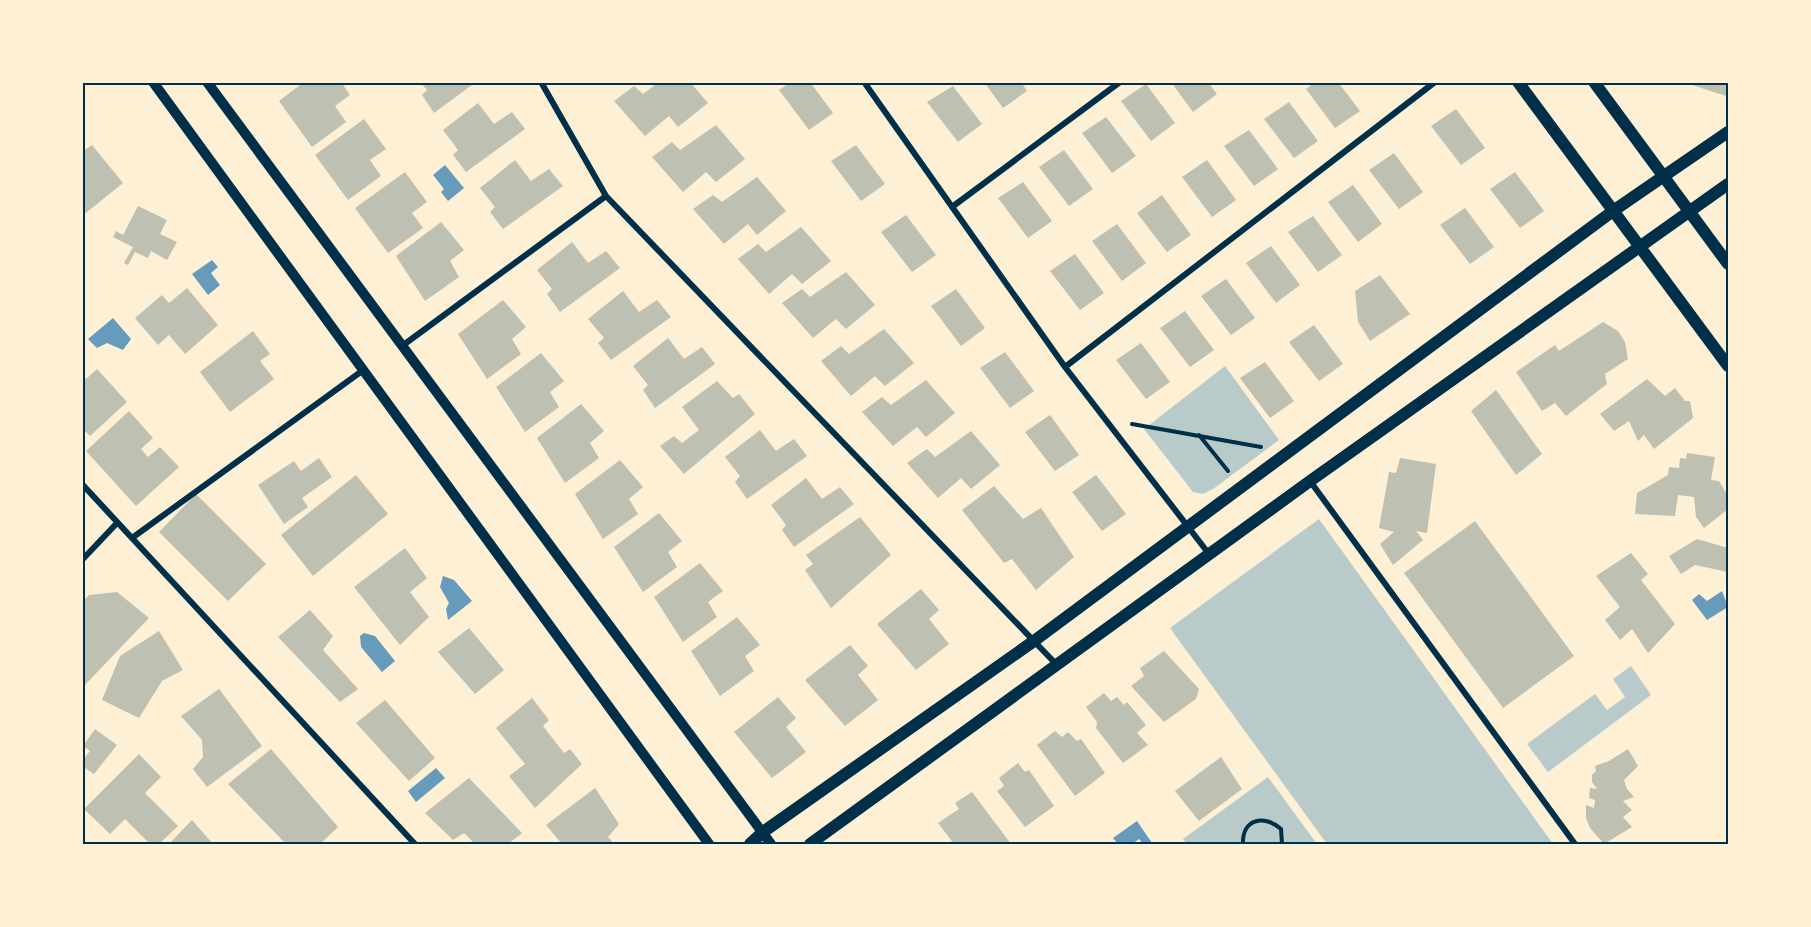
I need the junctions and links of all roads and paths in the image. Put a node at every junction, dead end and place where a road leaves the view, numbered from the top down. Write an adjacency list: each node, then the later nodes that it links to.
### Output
1 (153, 82): 21 (street)
2 (207, 82): 18 (street)
3 (541, 82): 12 (street)
4 (864, 82): 13 (street)
5 (1120, 82): 13 (street)
6 (1435, 82): 20 (street)
7 (1518, 82): 14 (main road)
8 (1594, 82): 10 (main road)
9 (1728, 132): 10 (main road)
10 (1662, 176): 14 (main road); 15 (main road)
11 (1728, 184): 15 (main road)
12 (606, 196): 18 (street); 33 (street)
13 (952, 207): 20 (street)
14 (1613, 211): 16 (main road); 24 (main road)
15 (1690, 211): 16 (main road); 17 (main road)
16 (1640, 246): 19 (main road); 25 (main road)
17 (1728, 264)
18 (402, 346): 35 (street)
19 (1728, 366)
20 (1065, 367): 22 (street)
21 (362, 371): 30 (street); 37 (street)
22 (1108, 420): 23 (path); 29 (street)
23 (1198, 434): 24 (path); 27 (path)
24 (1288, 453): 27 (main road)
25 (1310, 482): 31 (main road); 43 (street)
26 (82, 484): 28 (street)
27 (1240, 488): 29 (main road)
28 (117, 523): 30 (street); 32 (street)
29 (1188, 526): 31 (street); 33 (main road)
30 (132, 538): 36 (street)
31 (1210, 555): 34 (main road)
32 (82, 560)
33 (1034, 641): 34 (street); 35 (main road)
34 (1056, 664): 40 (main road)
35 (763, 832): 38 (main road); 39 (street)
36 (415, 844)
37 (709, 844)
38 (750, 844)
39 (771, 844)
40 (810, 844)
41 (1244, 844): 42 (path)
42 (1282, 844)
43 (1575, 844)

